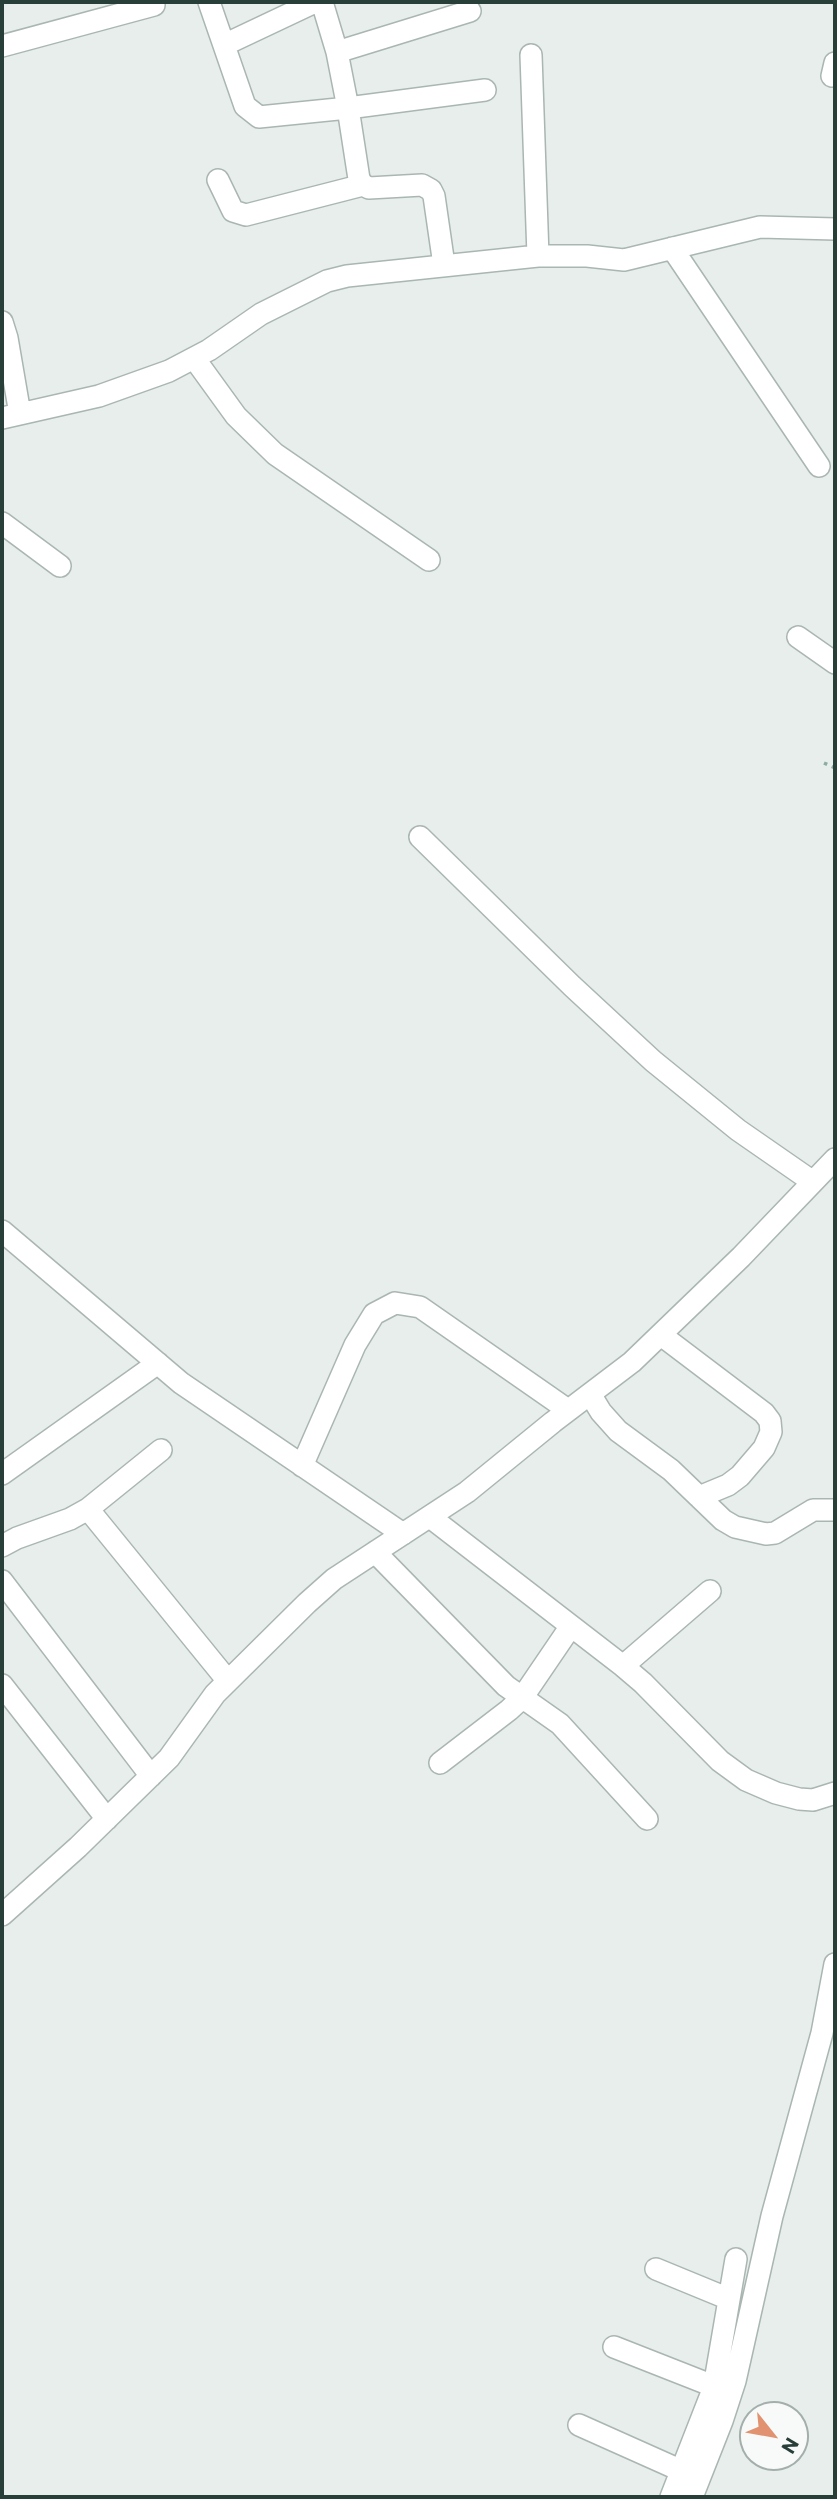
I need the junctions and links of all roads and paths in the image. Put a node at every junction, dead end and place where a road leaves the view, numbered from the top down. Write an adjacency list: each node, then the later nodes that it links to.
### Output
1 (209, 2): 6 (street)
2 (315, 2): 6 (street)
3 (322, 2): 8 (street)
4 (154, 5): 7 (street)
5 (470, 11): 8 (street)
6 (224, 45): 11 (street)
7 (2, 46)
8 (337, 52): 11 (street)
9 (531, 55): 16 (street)
10 (485, 90): 11 (street)
11 (348, 108): 13 (street)
12 (218, 180): 13 (street)
13 (363, 185): 17 (street)
14 (835, 229): 15 (street)
15 (672, 248): 16 (street); 21 (street)
16 (538, 256): 17 (street)
17 (444, 265): 19 (street)
18 (2, 322): 20 (street)
19 (194, 358): 20 (street); 23 (street)
20 (11, 416)
21 (819, 466)
22 (2, 523): 24 (street)
23 (429, 560)
24 (60, 566)
25 (798, 637): 26 (street)
26 (835, 663)
27 (824, 763): 28 (path)
28 (835, 768)
29 (421, 837): 31 (street)
30 (835, 1159): 31 (street)
31 (813, 1182): 33 (street)
32 (2, 1231): 34 (street)
33 (661, 1335): 35 (street); 40 (street)
34 (158, 1363): 38 (street); 39 (street)
35 (590, 1394): 36 (street); 40 (street)
36 (568, 1410): 38 (street); 43 (street)
37 (161, 1450): 41 (street)
38 (302, 1466): 44 (street)
39 (2, 1474)
40 (699, 1497): 42 (street)
41 (88, 1509): 45 (street); 51 (street)
42 (835, 1510)
43 (429, 1517): 44 (street); 49 (street)
44 (403, 1534): 46 (street)
45 (2, 1546)
46 (375, 1552): 51 (street); 53 (street)
47 (2, 1581): 55 (street)
48 (709, 1591): 50 (street)
49 (572, 1626): 50 (street); 53 (street)
50 (623, 1666): 56 (street)
51 (228, 1681): 55 (street)
52 (2, 1685): 57 (street)
53 (522, 1698): 54 (street); 58 (street)
54 (440, 1763)
55 (151, 1776): 57 (street)
56 (835, 1793)
57 (107, 1819): 59 (street)
58 (647, 1819)
59 (2, 1914)
60 (835, 1964): 65 (street)
61 (736, 2259): 63 (street)
62 (656, 2269): 63 (street)
63 (729, 2299): 65 (street)
64 (614, 2347): 65 (street)
65 (723, 2390): 67 (street); 69 (street)
66 (579, 2425): 67 (street)
67 (682, 2471): 68 (street)
68 (671, 2497)
69 (692, 2497)

